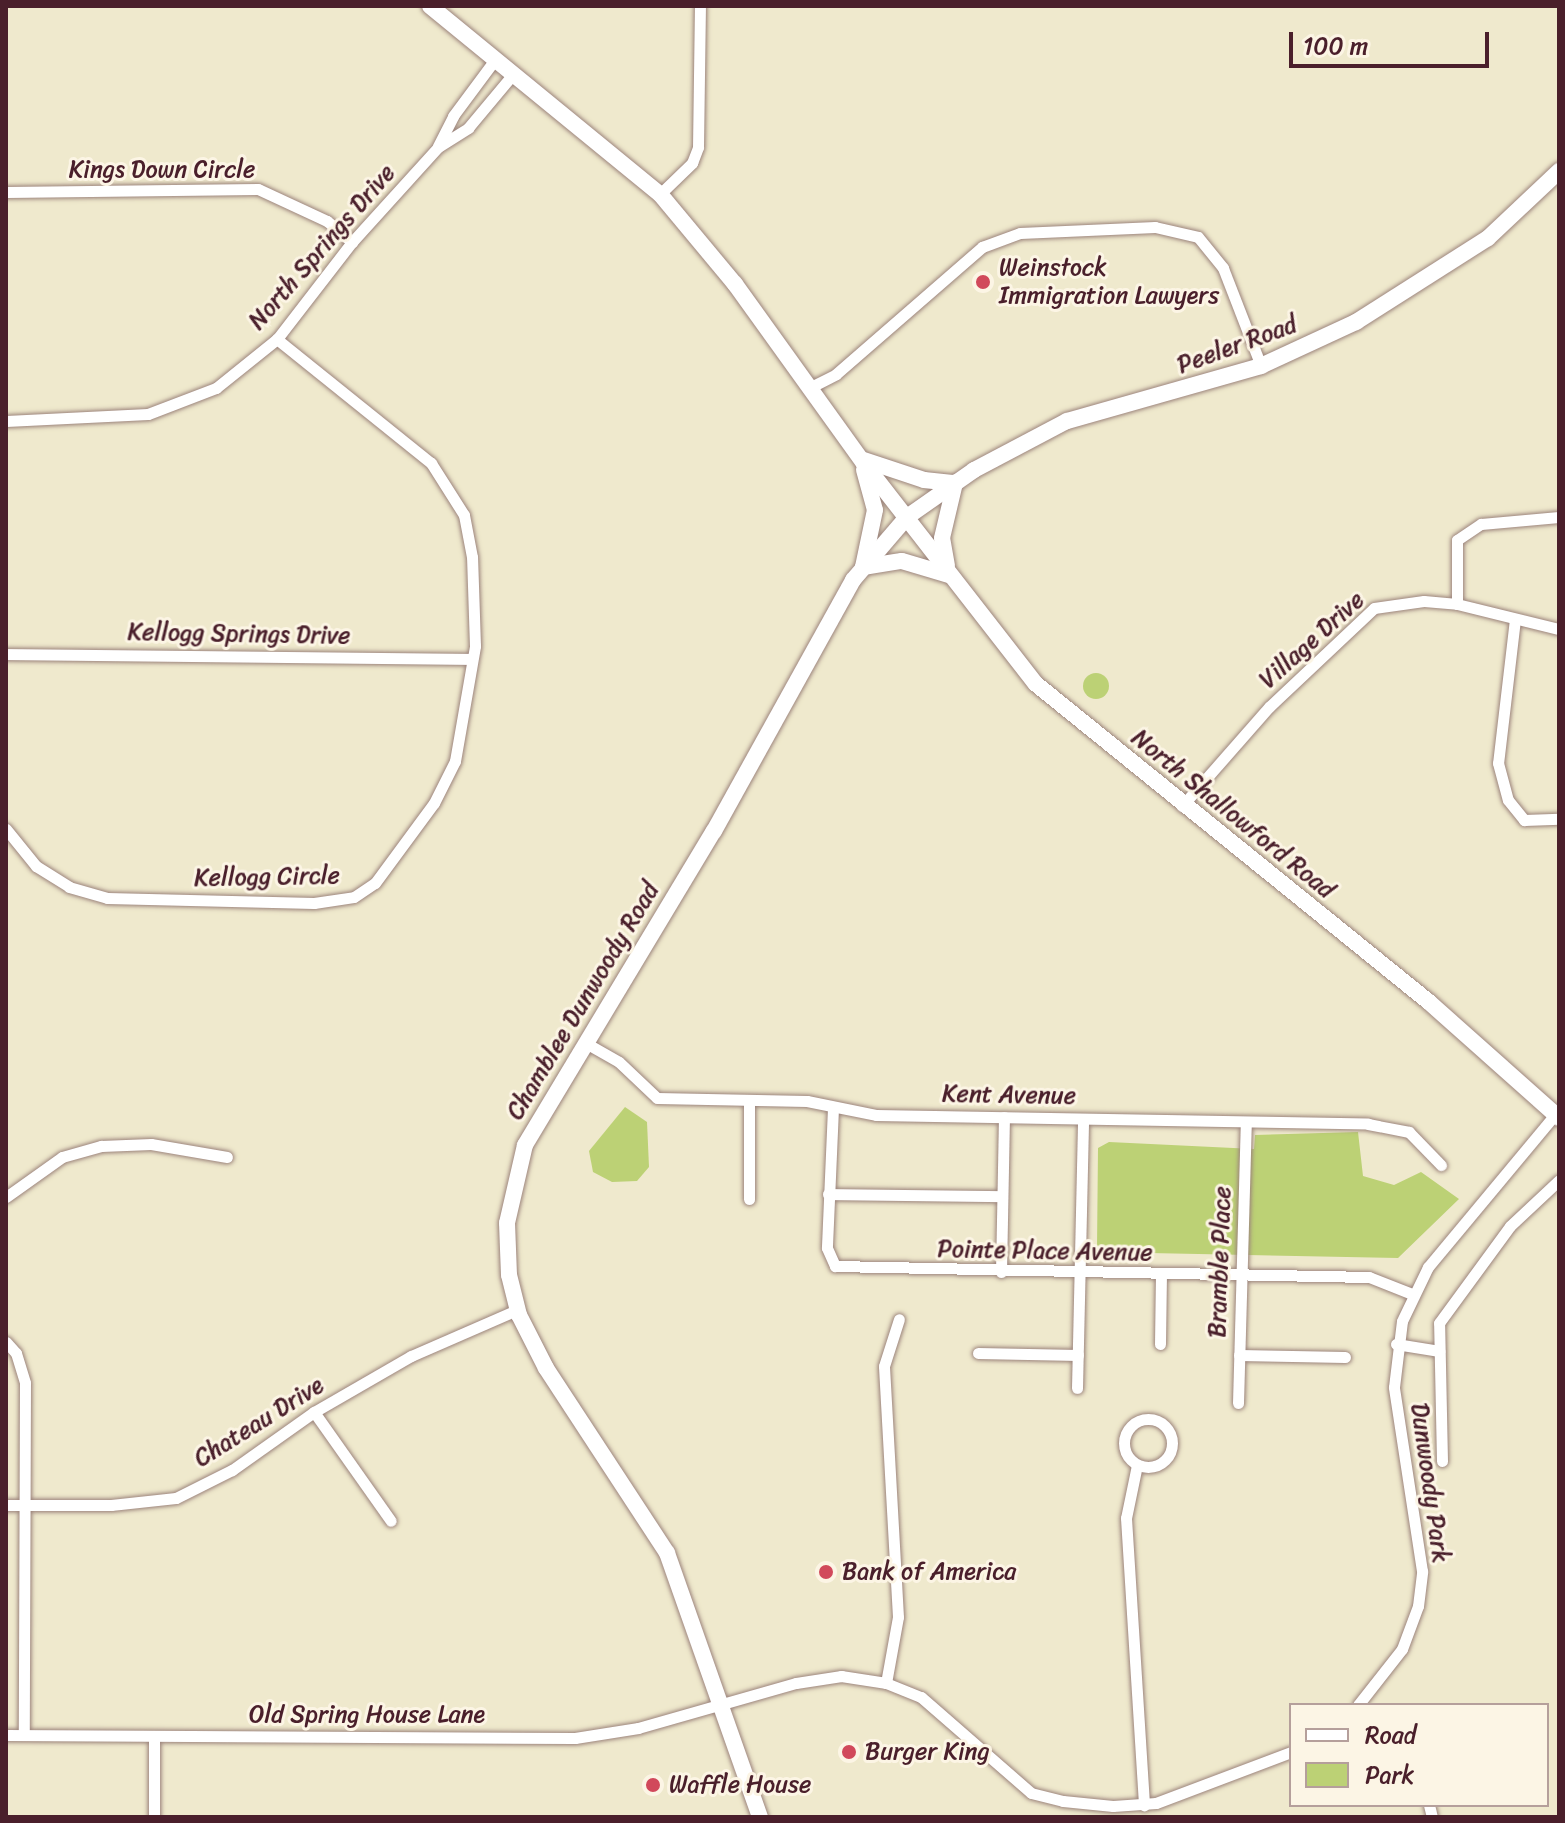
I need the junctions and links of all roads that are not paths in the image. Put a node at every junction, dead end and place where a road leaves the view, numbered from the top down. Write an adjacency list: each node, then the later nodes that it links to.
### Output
1 (430, 6): 3 (street)
2 (700, 6): 8 (street)
3 (496, 58): 4 (street); 5 (street, North Springs Drive)
4 (514, 73): 5 (street, North Springs Drive); 8 (street)
5 (438, 147): 9 (street, North Springs Drive)
6 (1559, 171): 11 (street, Peeler Road)
7 (6, 192): 9 (street, Kings Down Circle)
8 (660, 194): 12 (street)
9 (352, 242): 10 (street, North Springs Drive)
10 (277, 339): 13 (street, North Springs Drive); 24 (street, Kellogg Circle)
11 (1261, 366): 12 (street); 15 (street, Peeler Road)
12 (811, 387): 14 (street)
13 (6, 421)
14 (861, 458): 15 (street); 16 (street); 18 (street)
15 (955, 483): 16 (street, Peeler Road); 19 (street)
16 (907, 517): 18 (street, Chamblee Dunwoody Road); 19 (street, North Shallowford Road)
17 (1559, 517): 20 (street)
18 (863, 567): 19 (street); 28 (street, Chamblee Dunwoody Road)
19 (951, 575): 25 (street, North Shallowford Road)
20 (1457, 604): 21 (street, Village Drive); 25 (street, Village Drive)
21 (1515, 619): 22 (street, Village Drive); 26 (street)
22 (1559, 629)
23 (6, 654): 24 (street, Kellogg Springs Drive)
24 (471, 659): 27 (street, Kellogg Circle)
25 (1182, 806): 31 (street, North Shallowford Road)
26 (1559, 819)
27 (6, 829)
28 (584, 1042): 29 (street, Kent Avenue); 47 (street, Chamblee Dunwoody Road)
29 (749, 1101): 30 (street, Kent Avenue); 41 (street)
30 (833, 1108): 32 (street, Kent Avenue); 38 (street, Pointe Place Avenue)
31 (1557, 1114): 46 (street, Dunwoody Park)
32 (1004, 1117): 33 (street, Kent Avenue); 39 (street)
33 (1083, 1119): 34 (street, Kent Avenue); 43 (street)
34 (1246, 1124): 36 (street, Kent Avenue); 45 (street, Bramble Place)
35 (227, 1157): 40 (street)
36 (1441, 1165)
37 (1559, 1180): 52 (street, Dunwoody Park)
38 (828, 1194): 39 (street); 42 (street, Pointe Place Avenue)
39 (1002, 1196): 42 (street)
40 (6, 1197)
41 (749, 1199)
42 (1001, 1272): 43 (street, Pointe Place Avenue)
43 (1079, 1272): 44 (street, Pointe Place Avenue); 54 (street)
44 (1161, 1276): 45 (street, Pointe Place Avenue); 50 (street)
45 (1242, 1276): 46 (street, Pointe Place Avenue); 55 (street, Bramble Place)
46 (1412, 1294): 51 (street, Dunwoody Park)
47 (517, 1310): 59 (street, Chateau Drive); 67 (street, Chamblee Dunwoody Road)
48 (899, 1319): 65 (street)
49 (6, 1342): 63 (street)
50 (1160, 1344)
51 (1396, 1344): 52 (street); 66 (street, Dunwoody Park)
52 (1439, 1351): 60 (street, Dunwoody Park)
53 (978, 1353): 54 (street)
54 (1078, 1355): 57 (street)
55 (1239, 1355): 56 (street); 58 (street, Bramble Place)
56 (1345, 1357)
57 (1077, 1388)
58 (1238, 1403)
59 (314, 1412): 63 (street, Chateau Drive); 64 (street)
60 (1442, 1461)
61 (1137, 1465): 61 (street); 72 (street)
62 (6, 1505): 63 (street, Chateau Drive)
63 (27, 1505): 69 (street)
64 (391, 1521)
65 (886, 1683): 67 (street); 72 (street)
66 (1364, 1703)
67 (724, 1706): 70 (street, Old Spring House Lane); 74 (street, Chamblee Dunwoody Road)
68 (6, 1735): 69 (street, Old Spring House Lane)
69 (24, 1735): 70 (street, Old Spring House Lane)
70 (154, 1736): 73 (street)
71 (1289, 1753): 72 (street)
72 (1144, 1805)
73 (154, 1817)
74 (760, 1817)

